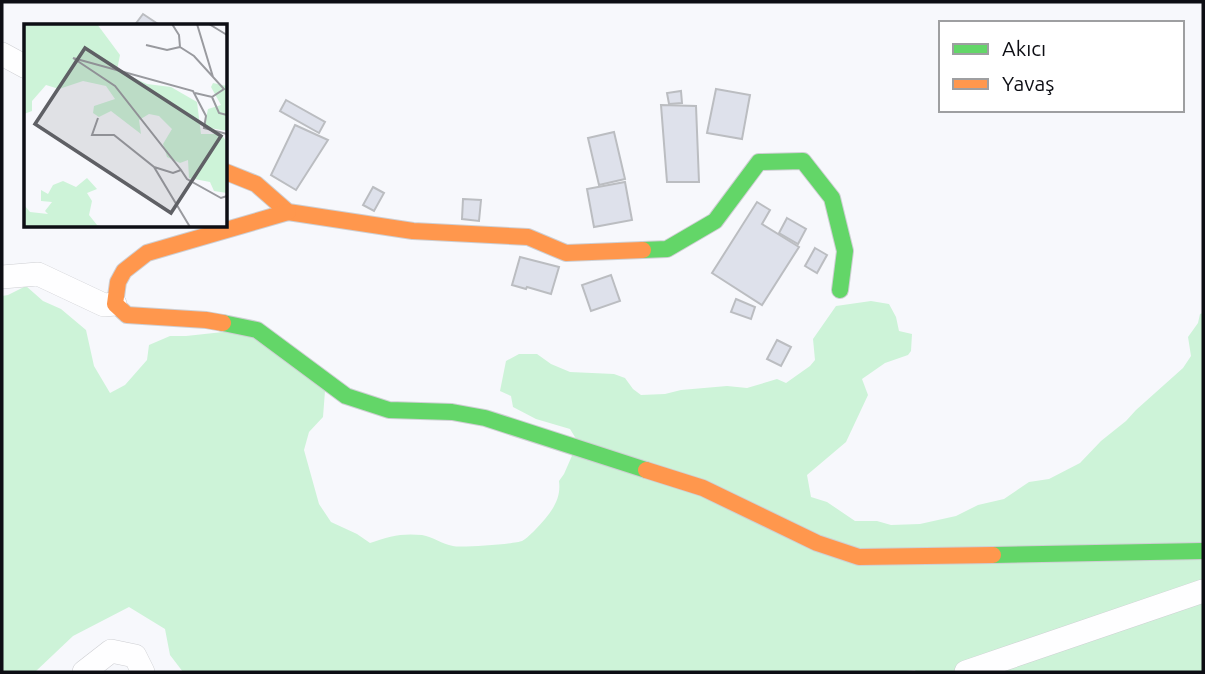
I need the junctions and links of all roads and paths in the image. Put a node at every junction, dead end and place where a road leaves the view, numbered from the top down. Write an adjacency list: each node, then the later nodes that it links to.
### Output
1 (2, 54): 2 (street)
2 (24, 67)
3 (228, 173): 4 (street)
4 (288, 212): 6 (street); 7 (street)
5 (2, 277): 7 (street)
6 (840, 290)
7 (115, 304): 8 (street)
8 (1203, 551)
9 (1203, 591): 12 (street)
10 (84, 672): 11 (street)
11 (143, 672)
12 (965, 672)

